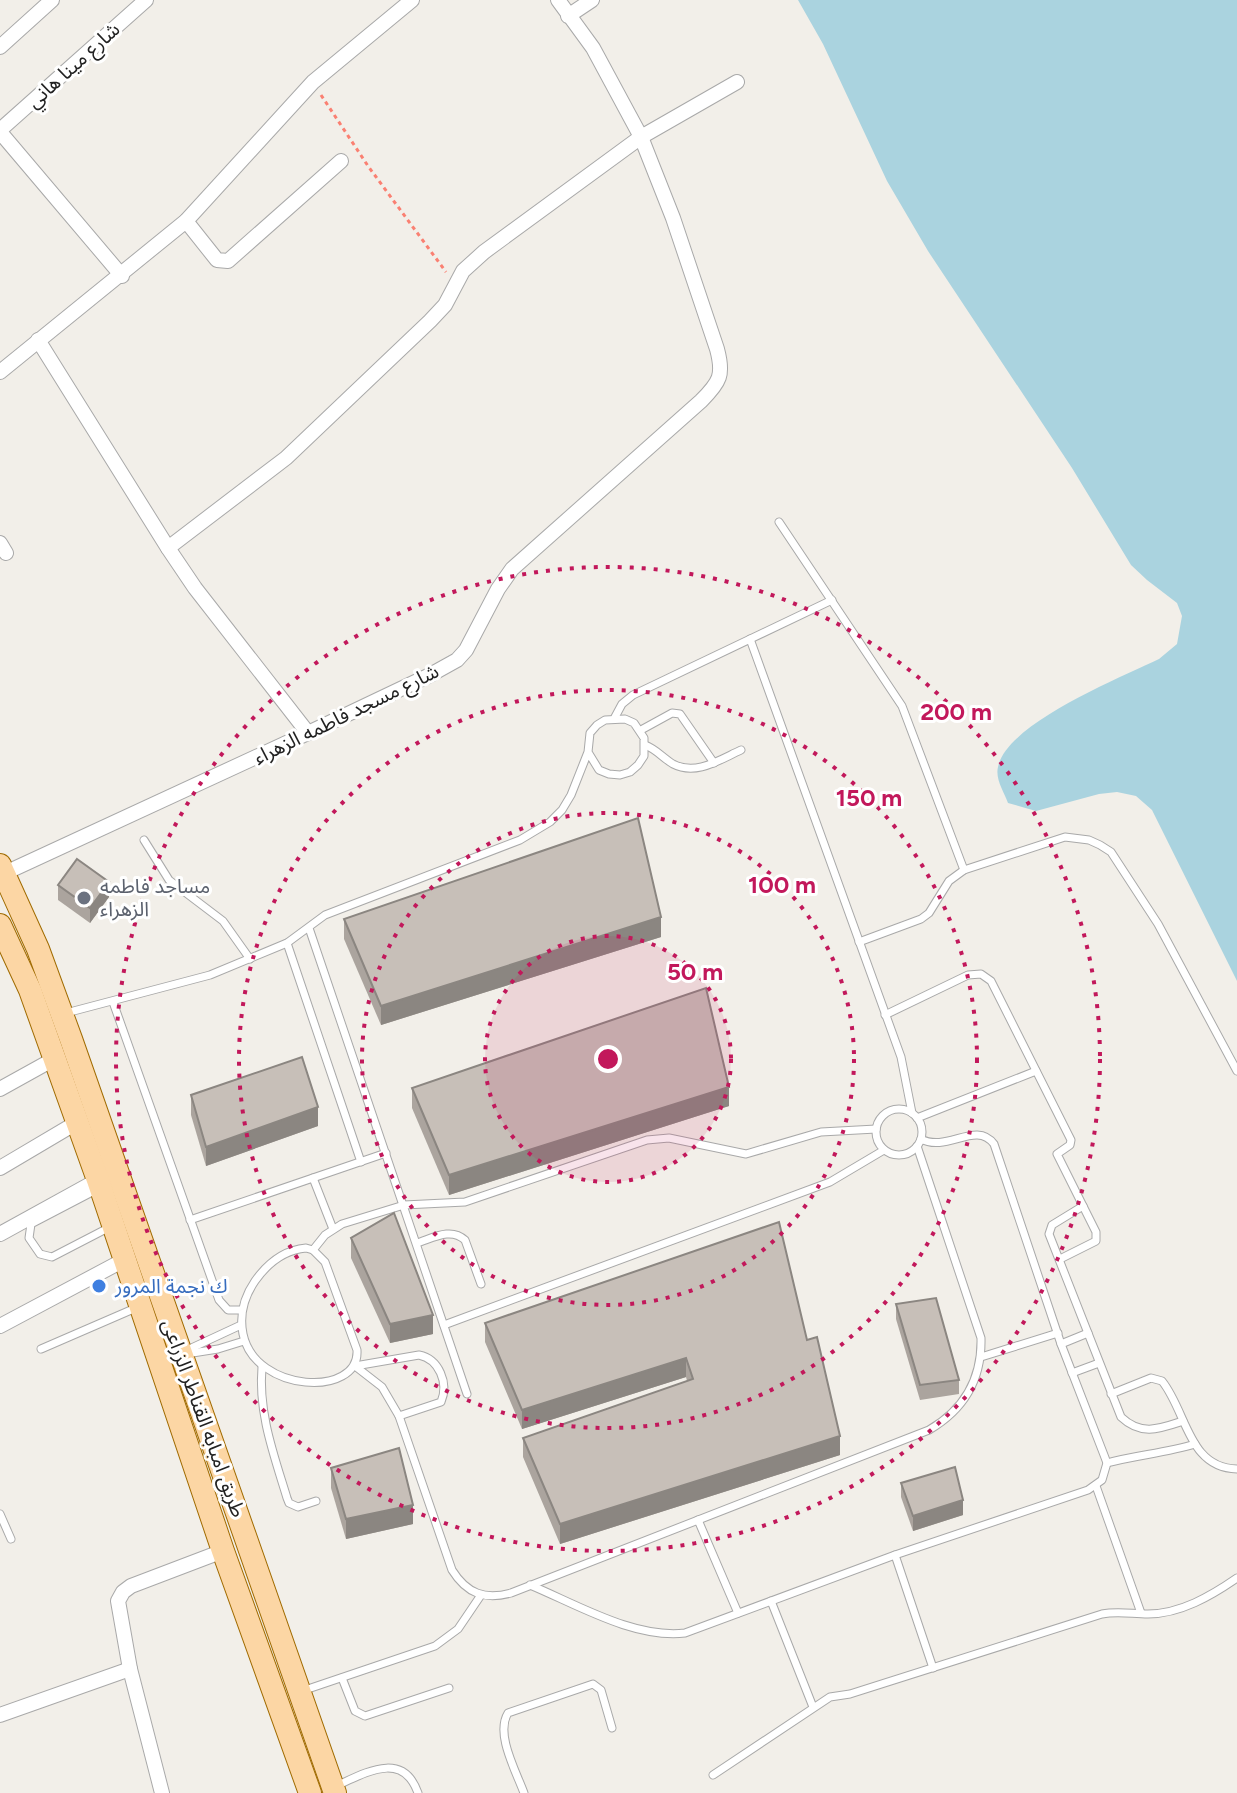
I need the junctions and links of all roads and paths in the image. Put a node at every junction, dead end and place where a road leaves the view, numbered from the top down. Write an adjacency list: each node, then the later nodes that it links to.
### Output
1 (52, 0): 7 (street)
2 (146, 0): 10 (street, شارع مينا هاني)
3 (412, 0): 8 (street)
4 (558, 0): 6 (street)
5 (592, 0): 6 (street)
6 (568, 16): 11 (street)
7 (0, 47)
8 (313, 82): 14 (street); 16 (path)
9 (737, 82): 11 (street)
10 (0, 131): 12 (street)
11 (641, 137): 16 (street); 25 (street, شارع مسجد فاطمه الزهراء)
12 (6, 152): 15 (street)
13 (341, 161): 14 (street)
14 (186, 221): 15 (street)
15 (122, 276): 17 (street)
16 (455, 285): 20 (street)
17 (38, 340): 18 (street); 20 (street)
18 (0, 372)
19 (779, 522): 21 (lane)
20 (168, 548): 25 (street)
21 (832, 600): 22 (lane); 32 (lane)
22 (750, 639): 23 (lane); 35 (lane)
23 (615, 717): 24 (lane); 28 (lane)
24 (641, 730): 26 (lane); 29 (lane)
25 (308, 733): 31 (street, شارع مسجد فاطمه الزهراء)
26 (645, 745): 28 (lane); 29 (lane)
27 (741, 750): 29 (lane)
28 (588, 752): 34 (lane)
29 (714, 763)
30 (144, 840): 37 (lane)
31 (3, 869): 39 (main road, طريق امبابه القناطر الزراعى)
32 (964, 870): 35 (lane); 43 (lane)
33 (0, 925): 41 (main road, طريق امبابه القناطر الزراعى)
34 (309, 928): 36 (lane); 50 (lane)
35 (859, 942): 40 (lane)
36 (287, 943): 37 (lane); 51 (lane)
37 (250, 959): 38 (lane)
38 (113, 1002): 39 (lane); 57 (lane)
39 (62, 1015): 76 (main road, طريق امبابه القناطر الزراعى)
40 (885, 1015): 42 (lane); 45 (lane)
41 (54, 1059): 44 (street); 46 (main road, طريق امبابه القناطر الزراعى)
42 (1036, 1071): 45 (lane); 56 (lane)
43 (1237, 1071)
44 (0, 1089)
45 (914, 1115): 47 (lane); 48 (lane)
46 (76, 1123): 52 (street); 54 (main road, طريق امبابه القناطر الزراعى)
47 (876, 1129): 49 (lane); 55 (lane)
48 (919, 1143): 49 (lane); 71 (lane); 77 (lane)
49 (884, 1150): 69 (lane)
50 (386, 1153): 51 (lane); 55 (lane)
51 (361, 1162): 53 (lane)
52 (0, 1168)
53 (313, 1178): 57 (lane); 59 (lane)
54 (99, 1184): 58 (main road, طريق امبابه القناطر الزراعى); 58 (lane); 60 (street)
55 (404, 1205): 59 (lane); 61 (lane)
56 (1083, 1206): 63 (lane); 63 (lane)
57 (190, 1220): 67 (lane)
58 (113, 1225): 64 (main road, طريق امبابه القناطر الزراعى)
59 (333, 1229): 62 (lane)
60 (0, 1234)
61 (417, 1243): 65 (lane); 69 (lane)
62 (313, 1250): 67 (lane); 80 (lane)
63 (1060, 1259): 72 (lane)
64 (124, 1260): 66 (main road, طريق امبابه القناطر الزراعى); 70 (street)
65 (481, 1284)
66 (140, 1306): 75 (lane); 78 (main road, طريق امبابه القناطر الزراعى)
67 (242, 1310): 68 (lane)
68 (241, 1325): 73 (lane); 76 (lane)
69 (444, 1325): 83 (lane)
70 (0, 1326)
71 (1058, 1333): 74 (lane); 77 (lane)
72 (1088, 1333): 74 (lane); 79 (lane)
73 (244, 1341): 76 (lane); 81 (lane)
74 (1061, 1344): 82 (lane)
75 (41, 1349)
76 (180, 1354): 78 (main road); 107 (main road, طريق امبابه القناطر الزراعى)
77 (981, 1357): 93 (lane)
78 (158, 1363): 95 (main road, طريق امبابه القناطر الزراعى)
79 (1099, 1363): 82 (lane); 84 (lane)
80 (355, 1366): 81 (lane); 85 (lane); 85 (lane)
81 (262, 1367): 91 (lane)
82 (1072, 1373): 88 (lane)
83 (467, 1394)
84 (1111, 1394): 86 (lane); 86 (lane)
85 (399, 1416): 99 (lane)
86 (1183, 1421): 87 (lane)
87 (1195, 1444): 88 (lane); 89 (lane)
88 (1107, 1463): 90 (lane)
89 (1237, 1469)
90 (1096, 1486): 96 (lane); 102 (lane)
91 (316, 1501)
92 (0, 1514): 94 (lane)
93 (698, 1520): 98 (lane); 101 (lane)
94 (11, 1539)
95 (223, 1551): 104 (street); 114 (main road, طريق امبابه القناطر الزراعى)
96 (895, 1555): 100 (lane); 103 (lane)
97 (1237, 1578): 102 (lane)
98 (530, 1585): 99 (lane); 101 (lane)
99 (481, 1595): 105 (lane)
100 (771, 1601): 101 (lane); 108 (lane)
101 (738, 1613)
102 (1141, 1613): 103 (lane)
103 (933, 1668): 108 (lane)
104 (130, 1669): 109 (street); 113 (street)
105 (342, 1678): 106 (lane); 107 (lane)
106 (449, 1688)
107 (301, 1692): 112 (main road, طريق امبابه القناطر الزراعى)
108 (813, 1707): 111 (lane)
109 (0, 1715)
110 (612, 1728): 116 (lane)
111 (713, 1775)
112 (334, 1790): 115 (lane)
113 (162, 1793)
114 (310, 1793)
115 (418, 1793)
116 (524, 1793)

